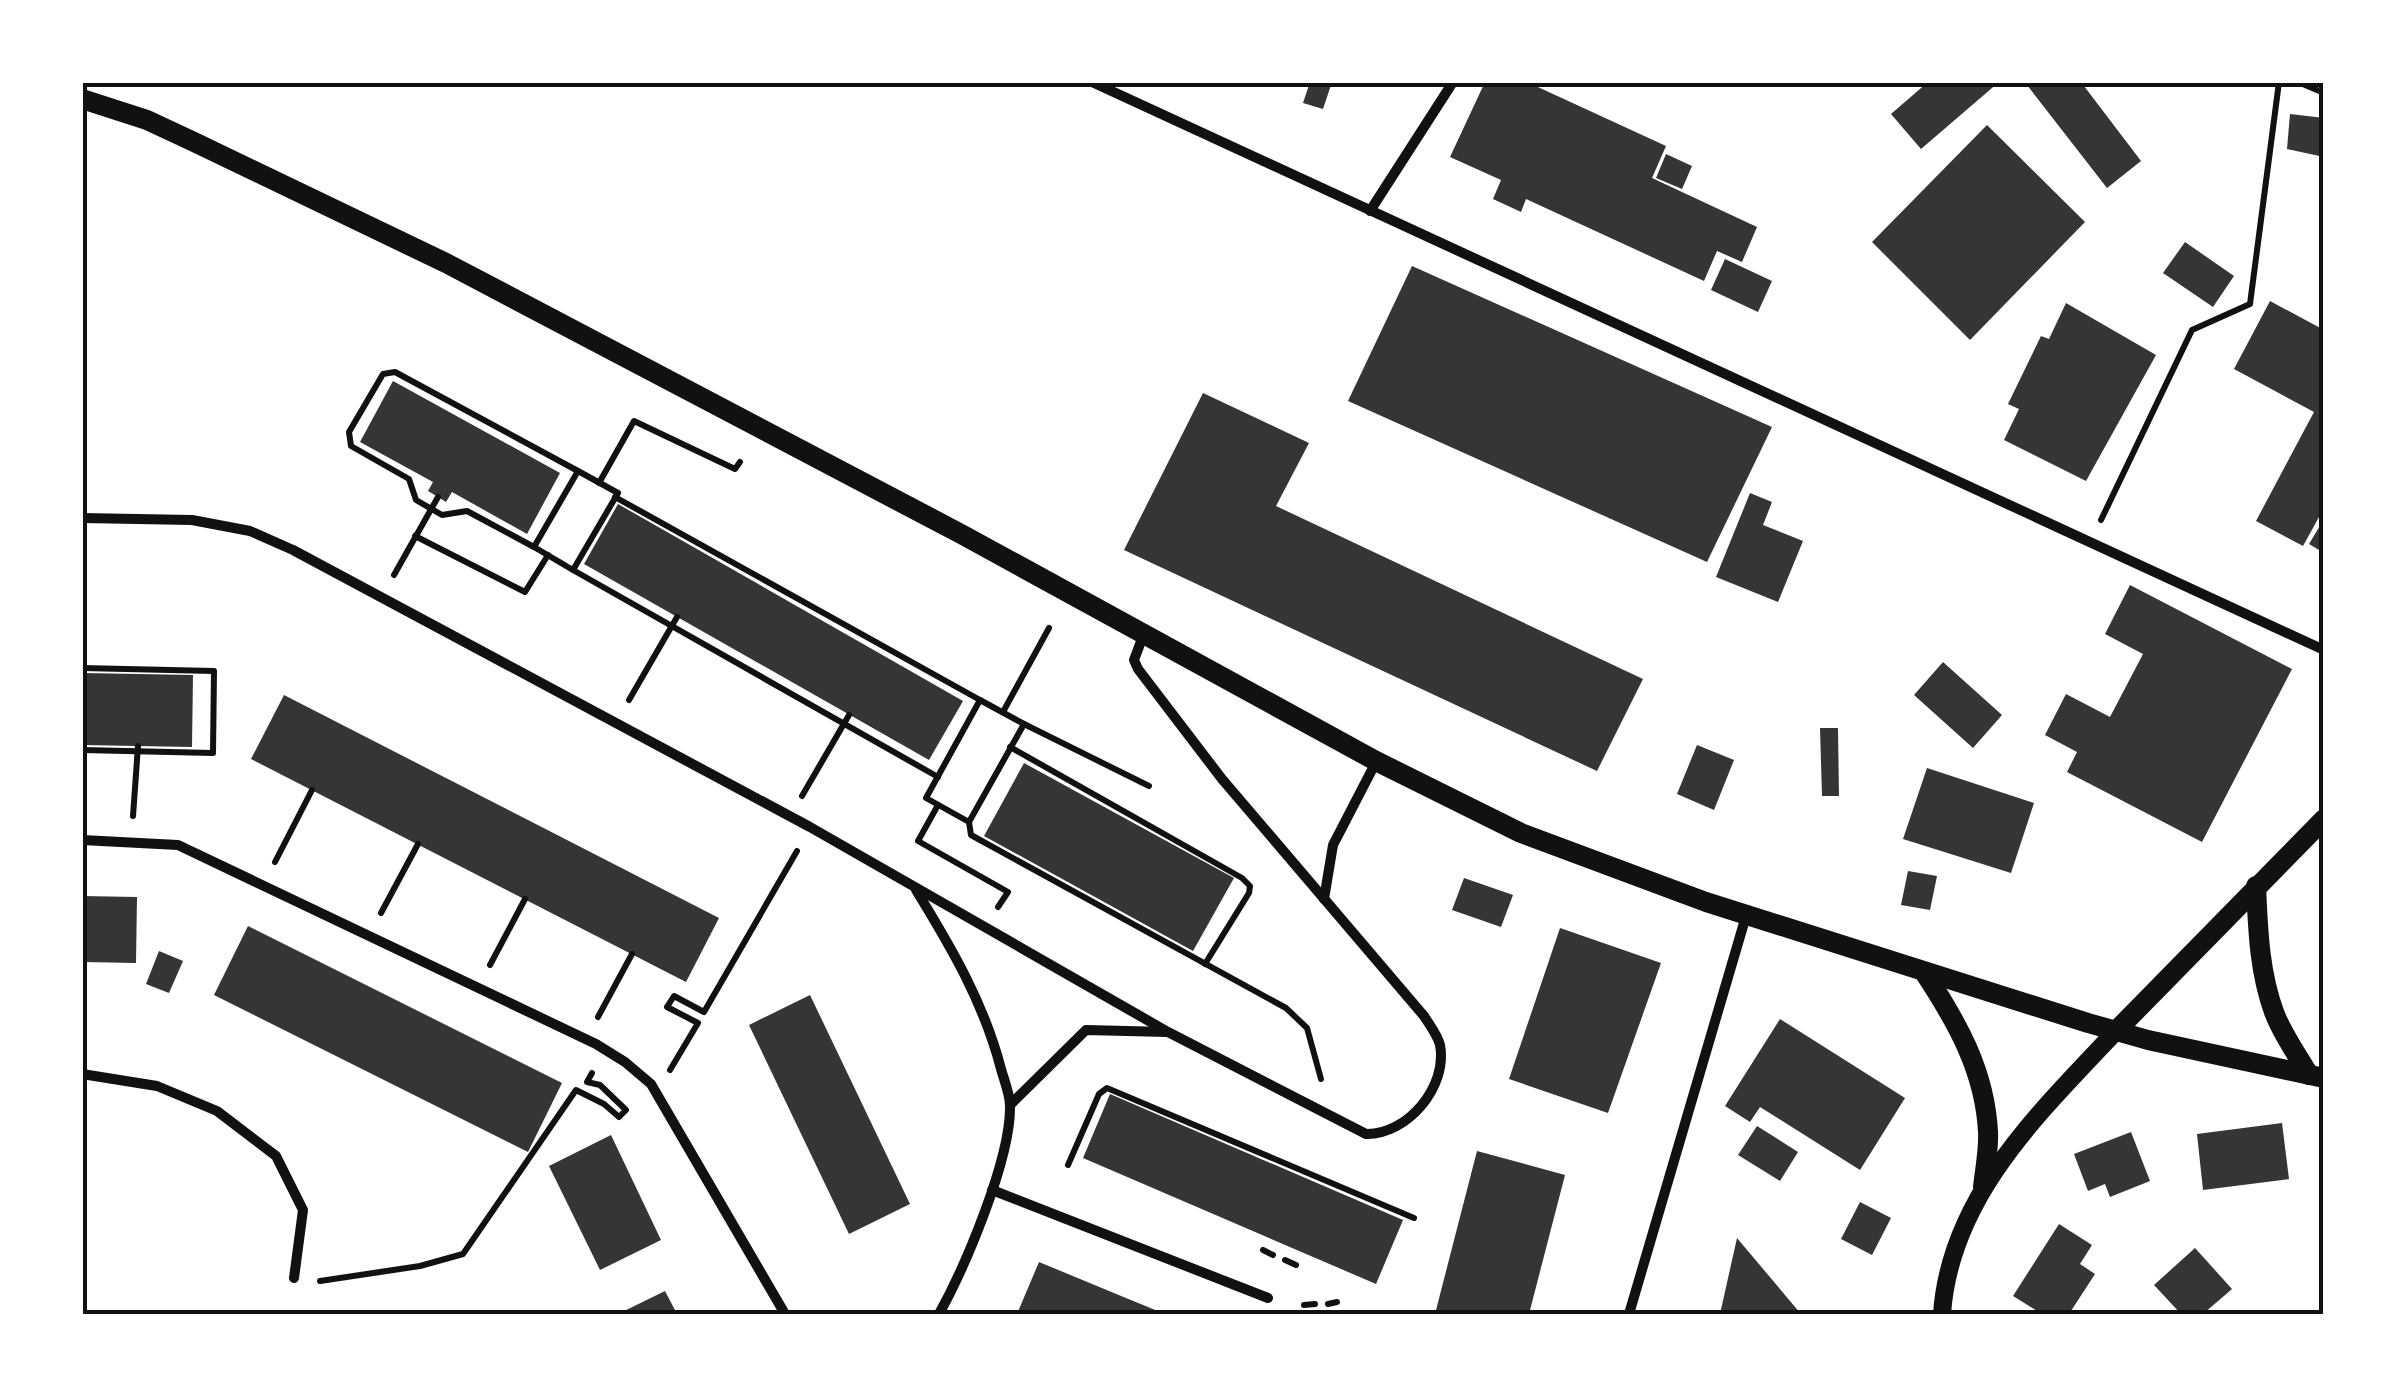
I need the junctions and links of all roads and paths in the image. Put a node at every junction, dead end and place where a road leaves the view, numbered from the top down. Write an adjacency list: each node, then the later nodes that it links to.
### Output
1 (1092, 82): 7 (street)
2 (1453, 82): 7 (street)
3 (2280, 82): 15 (path)
4 (2298, 82): 5 (path)
5 (2324, 93)
6 (82, 99): 22 (main road)
7 (1370, 212): 15 (street)
8 (740, 462): 10 (path)
9 (578, 471): 10 (path); 16 (path); 16 (path)
10 (599, 483): 11 (path)
11 (616, 497): 18 (path); 25 (path)
12 (438, 498): 14 (path)
13 (82, 518): 19 (street)
14 (416, 536): 17 (path); 19 (path)
15 (2090, 544): 23 (street)
16 (534, 547): 17 (path)
17 (548, 555): 18 (path)
18 (573, 570): 35 (path)
19 (382, 598): 28 (street)
20 (677, 617): 28 (path)
21 (1049, 628): 26 (path)
22 (1143, 636): 33 (main road); 51 (street)
23 (2324, 650)
24 (82, 668): 32 (path)
25 (980, 700): 26 (path); 35 (path)
26 (1003, 712): 29 (path)
27 (849, 715): 34 (path)
28 (615, 723): 42 (street)
29 (1024, 724): 31 (path); 36 (path)
30 (138, 746): 37 (path)
31 (1010, 747): 41 (path); 55 (path)
32 (82, 750)
33 (1376, 761): 51 (street); 52 (main road)
34 (819, 765)
35 (938, 777): 39 (path)
36 (1149, 786)
37 (134, 790)
38 (312, 790): 46 (path)
39 (938, 805): 41 (path); 49 (path)
40 (2324, 819): 47 (main road)
41 (969, 822): 55 (path)
42 (810, 827): 48 (street); 62 (path)
43 (82, 840): 46 (street)
44 (418, 844): 45 (path)
45 (398, 882)
46 (264, 886): 62 (street)
47 (2256, 886): 58 (main road); 61 (main road)
48 (915, 888): 59 (street); 63 (street)
49 (1008, 892)
50 (525, 899): 53 (path)
51 (1324, 899): 64 (street)
52 (1747, 915): 56 (main road); 81 (street)
53 (506, 935)
54 (632, 954): 57 (path)
55 (1205, 964): 64 (path)
56 (1924, 972): 58 (main road); 66 (main road)
57 (613, 991)
58 (2116, 1031): 61 (main road); 66 (street)
59 (1168, 1032): 63 (street); 64 (street)
60 (82, 1074): 73 (street)
61 (2316, 1076)
62 (656, 1094): 73 (path); 79 (street)
63 (1010, 1105): 67 (street)
64 (1326, 1114)
65 (1068, 1165): 68 (path)
66 (1983, 1187): 82 (street)
67 (992, 1190): 74 (street); 80 (street)
68 (1414, 1218)
69 (1263, 1250): 70 (path)
70 (1273, 1255)
71 (1285, 1260): 72 (path)
72 (1296, 1265)
73 (294, 1278)
74 (1268, 1298)
75 (1338, 1302): 77 (path)
76 (1315, 1304): 78 (path)
77 (1328, 1304)
78 (1304, 1305)
79 (785, 1314)
80 (939, 1314)
81 (1628, 1314)
82 (1942, 1314)

